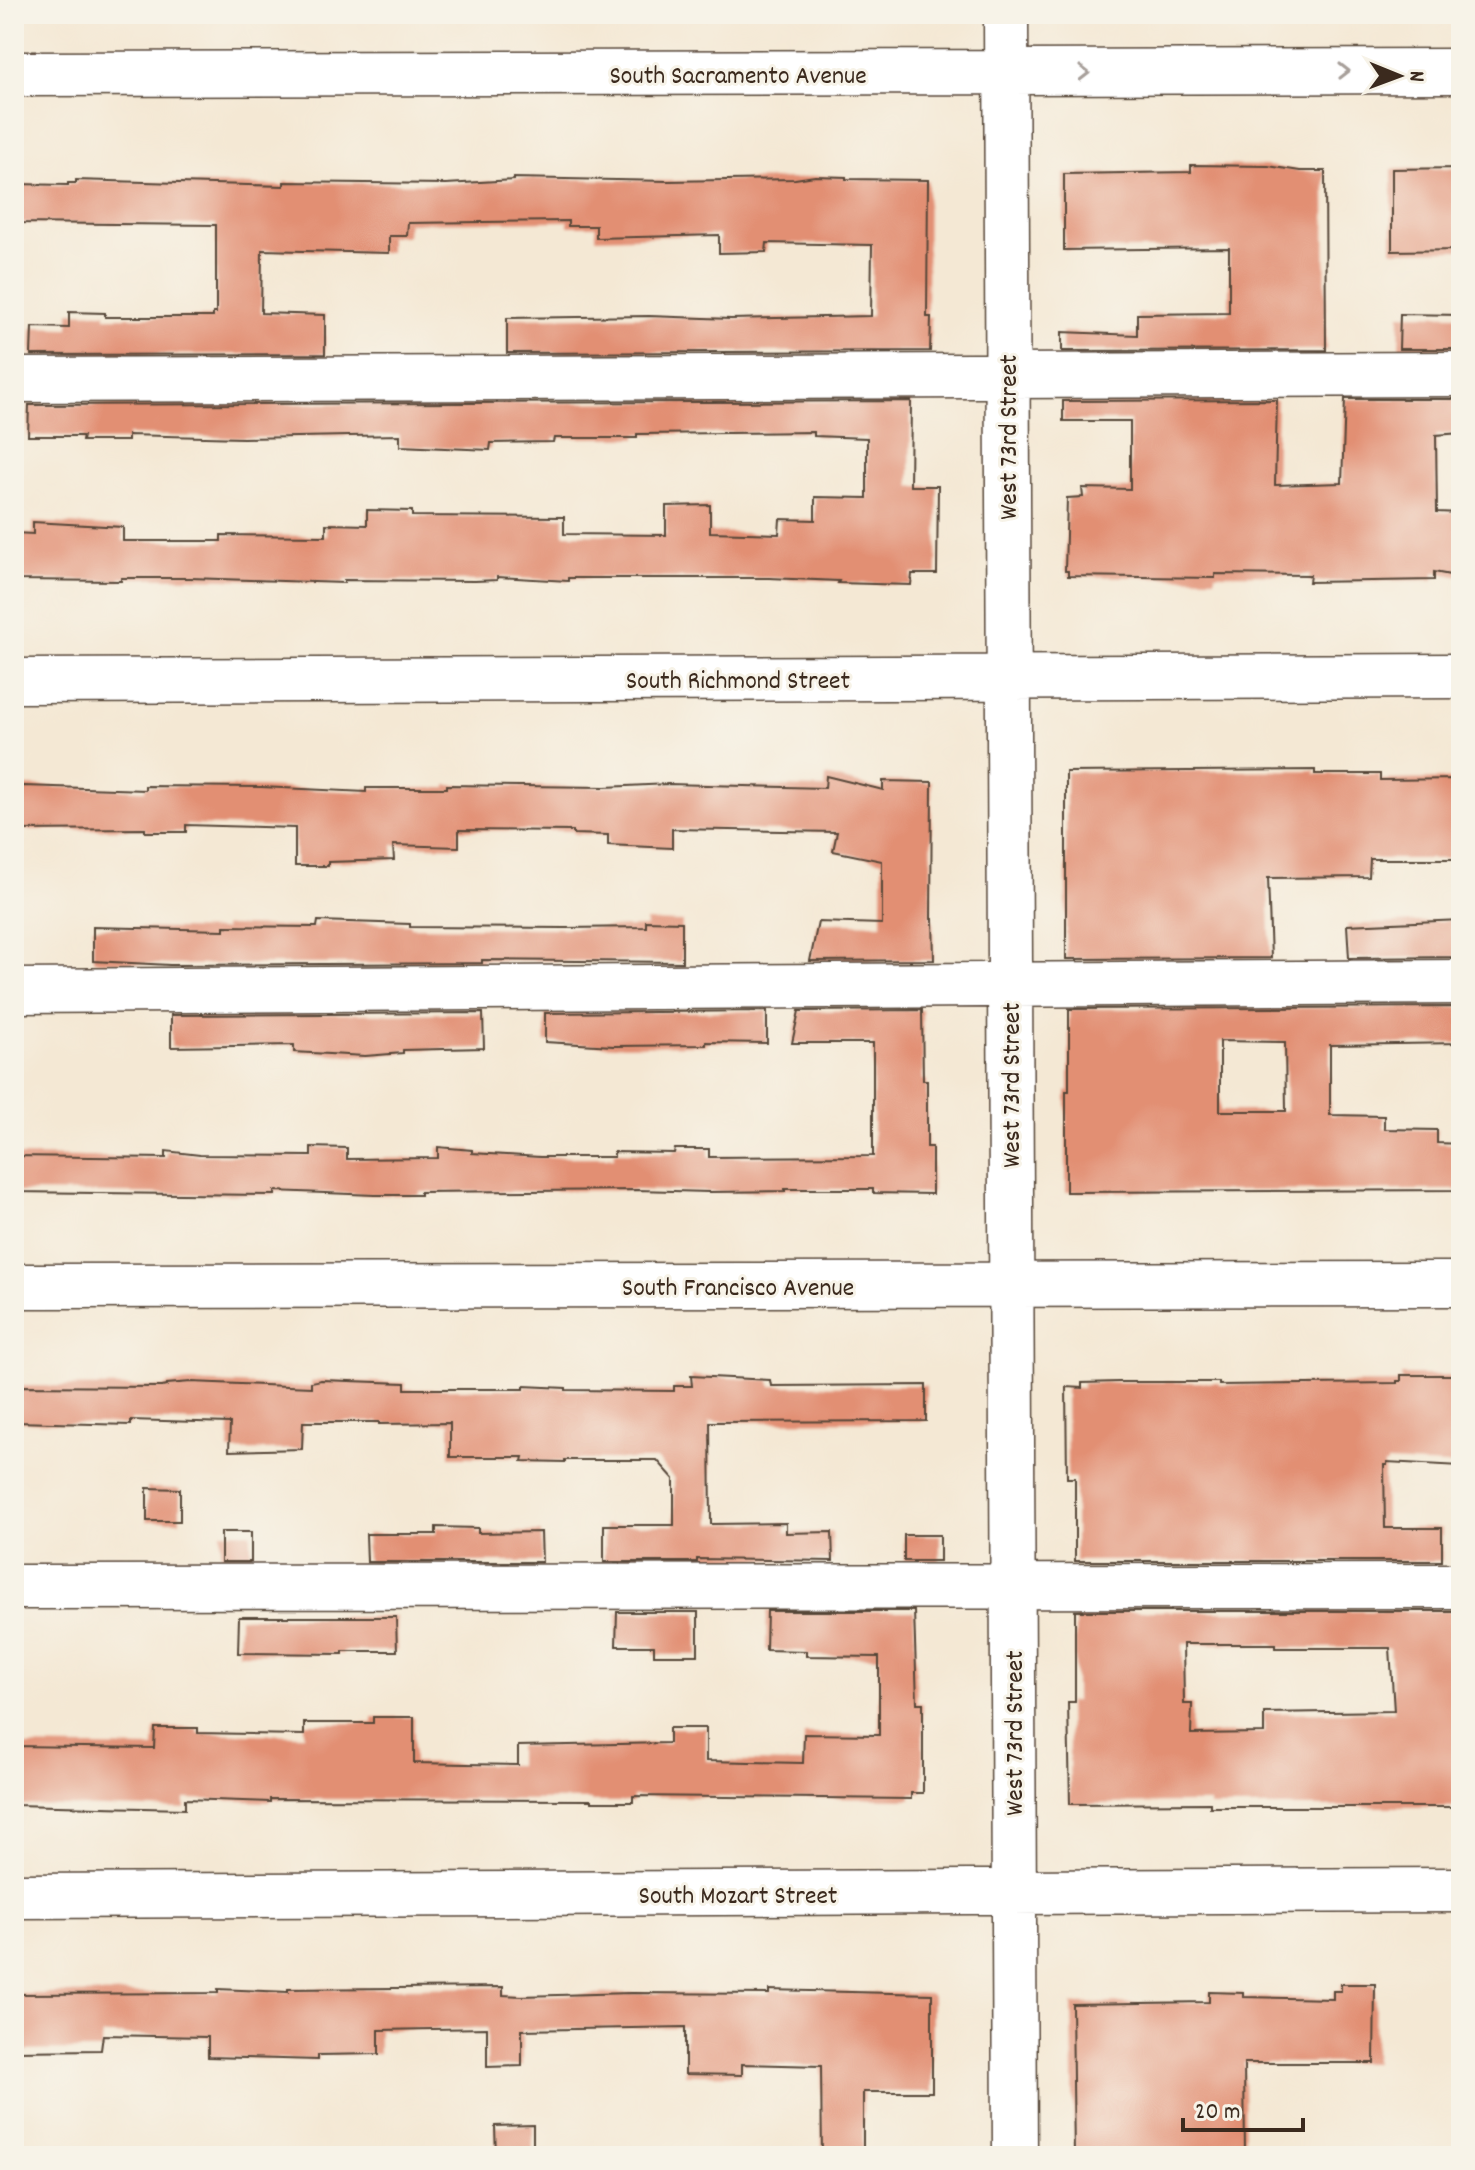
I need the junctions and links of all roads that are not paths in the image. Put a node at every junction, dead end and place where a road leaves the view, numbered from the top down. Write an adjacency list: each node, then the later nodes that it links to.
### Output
1 (1006, 14): 4 (street, West 73rd Street)
2 (1461, 71): 4 (street, South Sacramento Avenue, one-way to 2)
3 (14, 74): 4 (street, South Sacramento Avenue)
4 (1006, 74): 6 (street, West 73rd Street)
5 (1461, 374): 6 (street)
6 (1007, 377): 7 (street); 9 (street, West 73rd Street)
7 (14, 380)
8 (1461, 676): 9 (street, South Richmond Street)
9 (1009, 678): 10 (street, South Richmond Street); 12 (street, West 73rd Street)
10 (14, 681)
11 (1461, 982): 12 (street)
12 (1010, 984): 13 (street); 16 (street, West 73rd Street)
13 (14, 991)
14 (1461, 1284): 16 (street, South Francisco Avenue)
15 (14, 1286): 16 (street, South Francisco Avenue)
16 (1011, 1286): 17 (street, West 73rd Street)
17 (1013, 1586): 18 (street); 19 (street); 21 (street, West 73rd Street)
18 (1461, 1586)
19 (14, 1587)
20 (1461, 1890): 21 (street, South Mozart Street)
21 (1014, 1892): 22 (street, South Mozart Street); 23 (street, West 73rd Street)
22 (14, 1896)
23 (1015, 2156)

